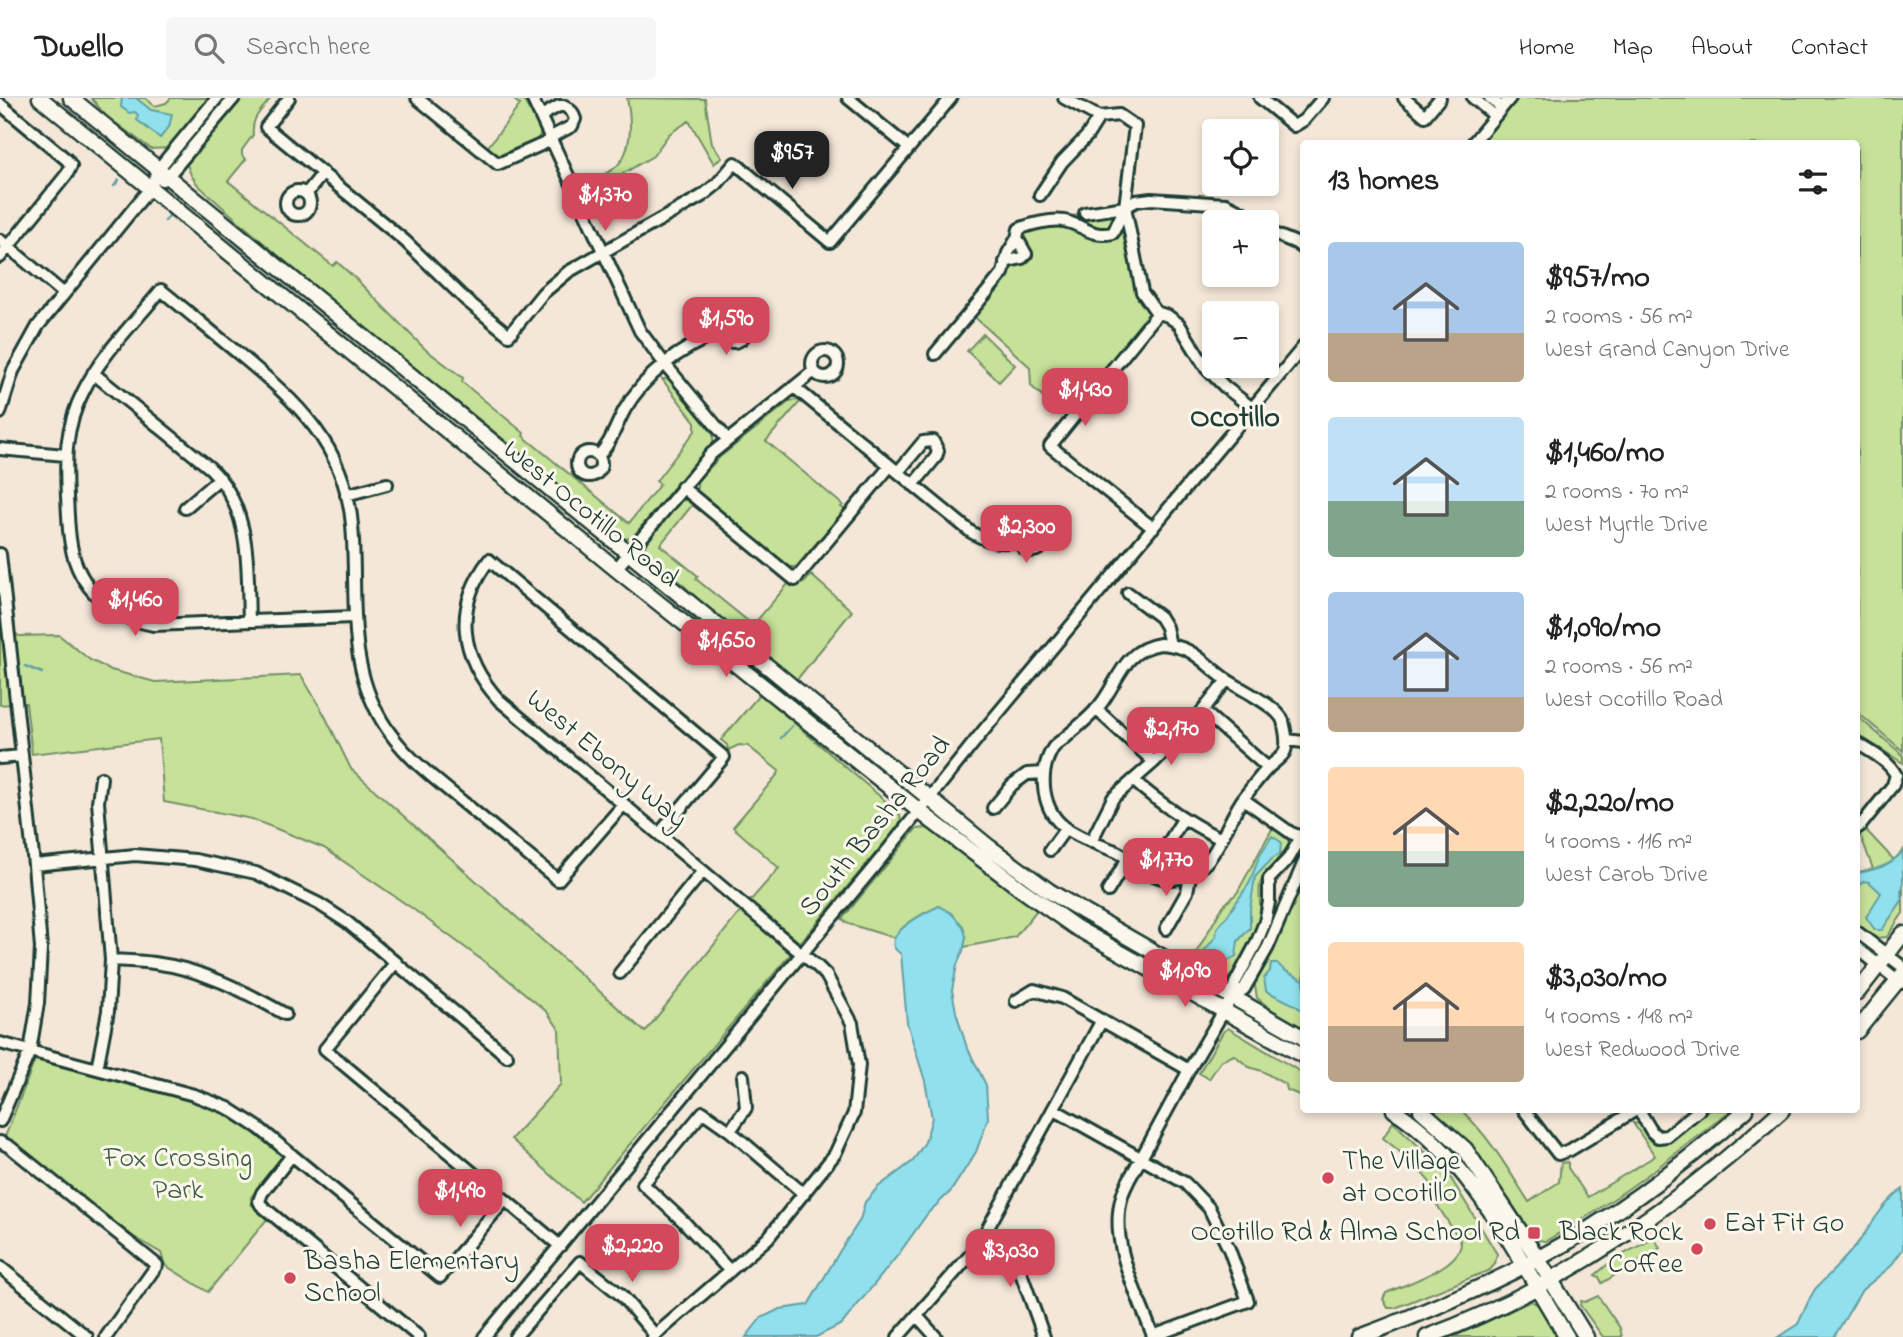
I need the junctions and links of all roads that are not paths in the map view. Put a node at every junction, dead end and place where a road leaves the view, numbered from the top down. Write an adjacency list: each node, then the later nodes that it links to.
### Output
1 (40, 98): 27 (main road, West Ocotillo Road)
2 (71, 98): 25 (main road, West Ocotillo Road)
3 (217, 98): 25 (street)
4 (234, 98): 25 (street)
5 (289, 98): 26 (street)
6 (417, 98): 22 (street)
7 (532, 98): 20 (street)
8 (848, 98): 24 (street)
9 (951, 98): 24 (street)
10 (1064, 98): 21 (street)
11 (1260, 98): 12 (street)
12 (1323, 98)
13 (1404, 98): 14 (street)
14 (1440, 98)
15 (1473, 98): 19 (street)
16 (1490, 98): 19 (street)
17 (1510, 98): 19 (street)
18 (0, 104): 34 (street)
19 (1499, 112): 23 (street)
20 (541, 116): 22 (street); 22 (street)
21 (1098, 117): 29 (street); 30 (street)
22 (552, 138): 36 (street)
23 (1475, 140)
24 (909, 148): 36 (street)
25 (163, 172): 27 (street); 62 (main road, West Ocotillo Road)
26 (323, 173): 28 (street); 36 (street)
27 (150, 187): 38 (street); 64 (main road, West Ocotillo Road)
28 (306, 194)
29 (1040, 195)
30 (1125, 207): 31 (street); 32 (street); 39 (street); 42 (street)
31 (1238, 210)
32 (1085, 214)
33 (1279, 236): 35 (street)
34 (4, 243): 37 (street); 38 (street)
35 (1300, 246)
36 (603, 252): 43 (street)
37 (0, 257)
38 (63, 293): 48 (street)
39 (1158, 313): 47 (street); 60 (street)
40 (720, 332): 43 (street)
41 (1300, 351): 47 (street, South Basha Road)
42 (935, 354)
43 (664, 363): 49 (street); 52 (street)
44 (814, 371): 46 (street)
45 (93, 373): 51 (street); 54 (street); 58 (street)
46 (794, 387): 49 (street); 53 (street)
47 (1252, 408): 60 (street, South Basha Road)
48 (0, 413)
49 (727, 439): 57 (street)
50 (0, 449): 51 (street)
51 (65, 455): 67 (street)
52 (598, 456)
53 (894, 469): 56 (street); 56 (street); 57 (street)
54 (220, 478): 59 (street); 67 (street)
55 (387, 484): 58 (street)
56 (914, 485): 61 (street)
57 (682, 487): 62 (street)
58 (346, 495): 66 (street)
59 (185, 508)
60 (1153, 528): 84 (street, South Basha Road)
61 (1020, 541)
62 (629, 553): 64 (street); 84 (main road, West Ocotillo Road)
63 (0, 554): 75 (street)
64 (617, 569): 84 (main road, West Ocotillo Road)
65 (1128, 593): 68 (street)
66 (353, 617): 67 (street); 83 (street)
67 (249, 621)
68 (1170, 645): 69 (street); 70 (street)
69 (1227, 680): 71 (street); 72 (street)
70 (1096, 709): 77 (street); 79 (street)
71 (1203, 711): 77 (street); 78 (street)
72 (1286, 740): 73 (street); 78 (street)
73 (1300, 742)
74 (1860, 745): 87 (street)
75 (22, 756): 76 (street); 97 (street)
76 (0, 758)
77 (1154, 762): 81 (street)
78 (1268, 768): 82 (street)
79 (1044, 773): 85 (street); 88 (street)
80 (102, 778): 95 (street)
81 (1133, 780): 86 (street); 92 (street)
82 (1243, 799): 90 (street); 91 (street)
83 (624, 804): 89 (street, West Ebony Way); 89 (street, West Ebony Way)
84 (925, 805): 109 (street, South Basha Road); 116 (main road, West Ocotillo Road); 118 (main road, West Ocotillo Road)
85 (993, 808)
86 (1183, 819): 91 (street); 101 (street)
87 (1860, 824)
88 (1066, 828): 92 (street); 94 (street)
89 (659, 834): 98 (street, West Ebony Way)
90 (1300, 837)
91 (1221, 839): 102 (street)
92 (1091, 841): 96 (street)
93 (1300, 841): 100 (street)
94 (1050, 850)
95 (102, 857): 97 (street); 110 (street); 112 (street)
96 (1128, 858): 101 (street); 104 (street)
97 (34, 865): 124 (street)
98 (703, 870): 109 (street, West Ebony Way); 113 (street)
99 (1300, 870): 103 (street)
100 (1276, 871): 103 (street); 116 (street)
101 (1150, 873): 102 (street)
102 (1190, 876): 105 (street)
103 (1294, 881): 116 (street)
104 (1108, 891)
105 (1166, 929)
106 (1903, 934): 111 (main road)
107 (1860, 935): 111 (street)
108 (1860, 949): 111 (street)
109 (803, 954): 148 (street, West Ebony Way); 151 (street, South Basha Road)
110 (111, 960): 119 (street); 127 (street)
111 (1883, 960): 114 (street); 115 (main road)
112 (396, 962): 126 (street); 149 (street)
113 (620, 973)
114 (1902, 977): 121 (main road)
115 (1860, 989)
116 (1232, 997): 118 (street); 122 (main road, West Ocotillo Road)
117 (1016, 1001): 120 (street)
118 (1224, 1011): 125 (main road, West Ocotillo Road); 128 (street)
119 (285, 1014)
120 (1102, 1020): 128 (street); 130 (street)
121 (1860, 1027)
122 (1300, 1036)
123 (0, 1043): 124 (street)
124 (30, 1051): 127 (street); 140 (street)
125 (1300, 1054)
126 (507, 1056)
127 (97, 1069): 146 (street)
128 (1189, 1070): 147 (street)
129 (743, 1076): 142 (street)
130 (1053, 1110): 147 (street); 150 (street)
131 (1398, 1113): 153 (main road)
132 (1412, 1113): 141 (main road)
133 (1425, 1113): 141 (main road)
134 (1526, 1113): 135 (street)
135 (1632, 1113)
136 (1639, 1113): 137 (street)
137 (1695, 1113)
138 (1743, 1113): 143 (main road)
139 (1779, 1113): 145 (main road)
140 (0, 1121)
141 (1442, 1127): 152 (main road)
142 (730, 1131): 148 (street); 155 (street)
143 (1721, 1132): 145 (main road); 152 (main road)
144 (0, 1142): 162 (street)
145 (1738, 1149): 156 (main road)
146 (292, 1155): 149 (street); 163 (street)
147 (1141, 1159): 160 (street); 160 (street)
148 (804, 1194): 155 (street, West Ebony Way)
149 (505, 1200): 151 (street)
150 (984, 1234): 158 (street); 168 (street)
151 (560, 1246): 164 (street, South Basha Road)
152 (1538, 1259): 153 (main road); 156 (main road)
153 (1524, 1266): 157 (main road); 169 (main road)
154 (0, 1267): 161 (street)
155 (730, 1271): 159 (street, West Ebony Way)
156 (1550, 1280): 157 (main road); 172 (main road)
157 (1537, 1288): 170 (main road); 171 (main road)
158 (917, 1316): 166 (street); 167 (street)
159 (654, 1336): 165 (street)
160 (1153, 1336)
161 (87, 1337)
162 (106, 1337)
163 (419, 1337)
164 (484, 1337)
165 (515, 1337)
166 (898, 1337)
167 (936, 1337)
168 (1044, 1337)
169 (1359, 1337)
170 (1427, 1337)
171 (1567, 1337)
172 (1586, 1337)

